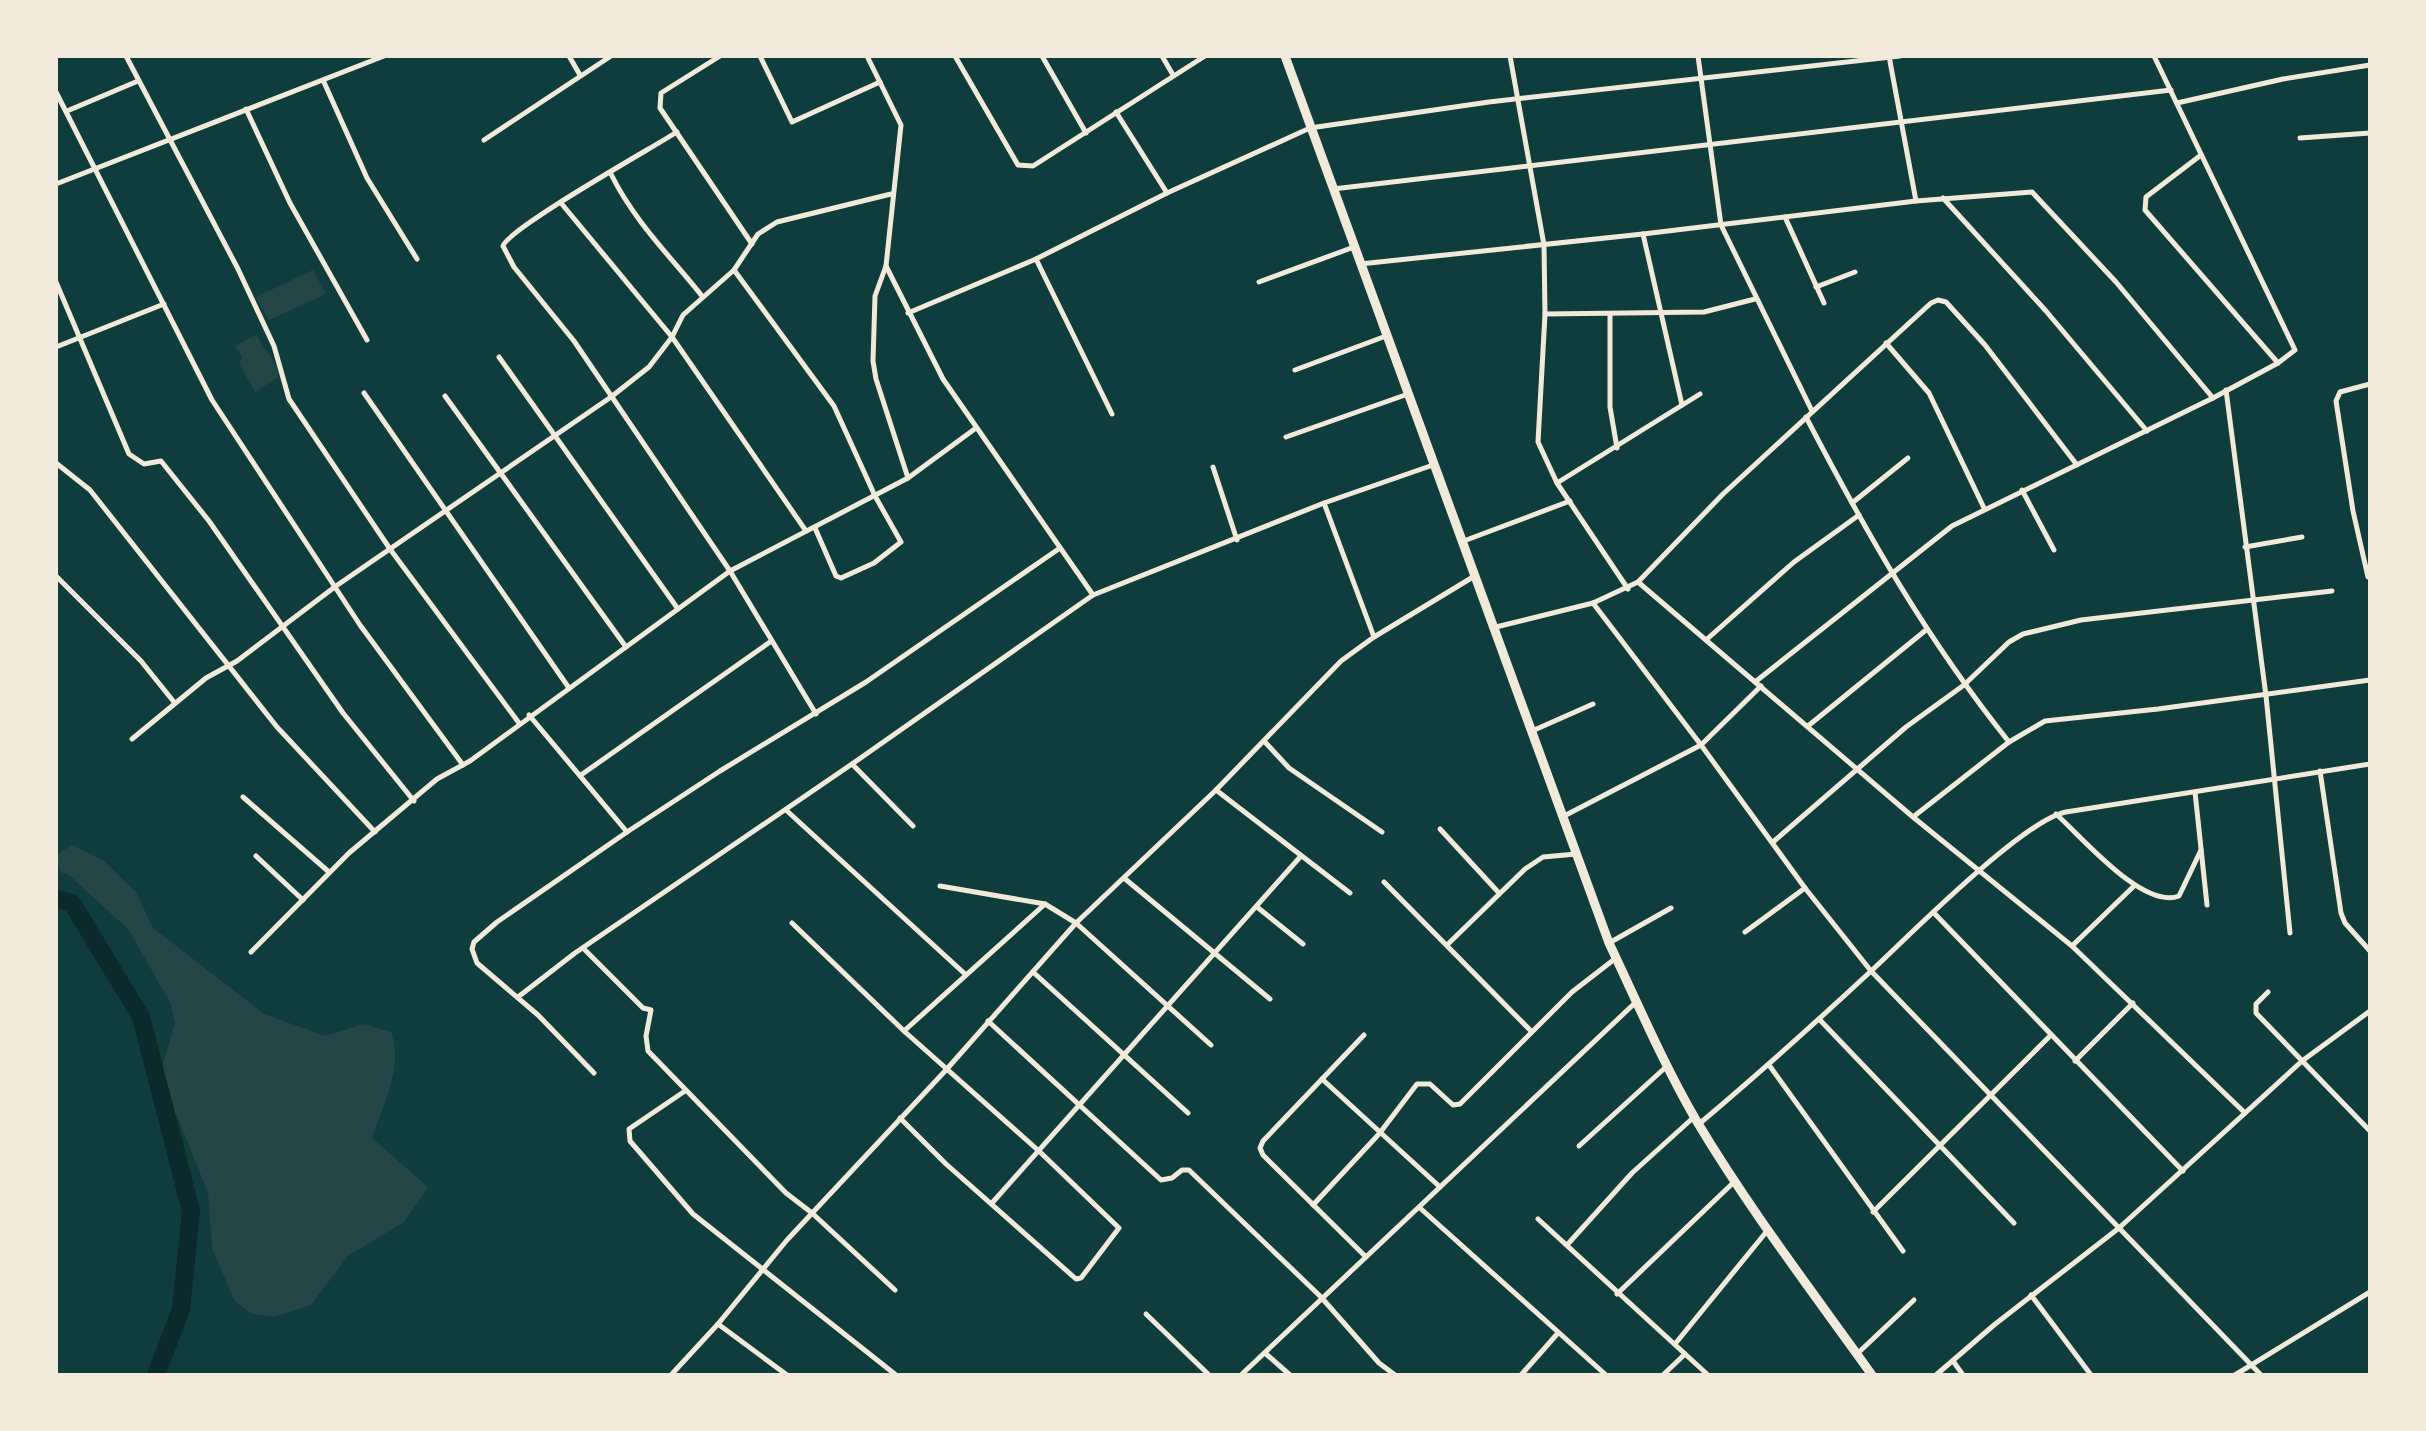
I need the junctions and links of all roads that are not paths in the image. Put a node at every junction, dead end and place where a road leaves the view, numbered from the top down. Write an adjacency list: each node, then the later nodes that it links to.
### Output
1 (127, 56): 23 (street)
2 (384, 56): 22 (street)
3 (569, 56): 19 (street)
4 (611, 56): 19 (street)
5 (720, 56): 34 (street)
6 (760, 56): 24 (street)
7 (867, 56): 24 (street)
8 (955, 56): 35 (street)
9 (1042, 56): 35 (street)
10 (1162, 56): 20 (street)
11 (1205, 56): 20 (street)
12 (1285, 56): 33 (highway)
13 (1510, 56): 27 (street)
14 (1698, 56): 21 (street)
15 (1900, 56): 17 (street)
16 (2154, 56): 25 (street)
17 (1889, 57): 21 (street); 32 (street)
18 (2370, 65): 28 (street)
19 (580, 75): 39 (street)
20 (1173, 75): 31 (street)
21 (1701, 78): 27 (street); 40 (street)
22 (323, 80): 29 (street); 58 (street)
23 (138, 81): 30 (street); 38 (street)
24 (880, 82): 48 (street)
25 (2171, 90): 28 (street); 32 (street)
26 (56, 92): 30 (street)
27 (1518, 99): 33 (street); 42 (street)
28 (2177, 103): 41 (street)
29 (246, 109): 38 (street); 78 (street)
30 (67, 111): 43 (street)
31 (1116, 112): 35 (street); 47 (street)
32 (1901, 122): 40 (street); 50 (street)
33 (1310, 128): 46 (highway); 47 (street)
34 (677, 132): 44 (street); 55 (street)
35 (1086, 133)
36 (2370, 134): 37 (street)
37 (2300, 138)
38 (172, 139): 43 (street); 124 (street)
39 (484, 140)
40 (1711, 144): 42 (street); 53 (street)
41 (2201, 155): 82 (street); 82 (street)
42 (1530, 164): 46 (street); 56 (street)
43 (95, 169): 45 (street); 70 (street)
44 (611, 174): 51 (street); 67 (street)
45 (56, 184)
46 (1333, 189): 57 (highway)
47 (1167, 193): 59 (street)
48 (891, 194): 55 (street); 61 (street)
49 (1943, 198): 50 (street); 91 (street); 97 (street)
50 (1916, 201): 52 (street)
51 (561, 202): 77 (street); 90 (street)
52 (1785, 217): 53 (street); 66 (street)
53 (1721, 225): 54 (street); 68 (street)
54 (1643, 234): 56 (street); 74 (street)
55 (752, 244): 62 (street)
56 (1545, 245): 60 (street); 72 (street)
57 (1354, 247): 60 (highway); 65 (street)
58 (417, 259)
59 (1036, 259): 71 (street); 94 (street)
60 (1360, 264): 75 (highway)
61 (886, 266): 71 (street); 107 (street)
62 (734, 270): 67 (street); 110 (street)
63 (1855, 272): 66 (street)
64 (56, 282): 76 (street)
65 (1259, 282)
66 (1816, 287): 69 (street)
67 (702, 296): 77 (street)
68 (1755, 299): 74 (street); 93 (street)
69 (1824, 303)
70 (164, 304): 76 (street); 132 (street)
71 (908, 313): 96 (street)
72 (1545, 314): 73 (street); 108 (street)
73 (1611, 315): 74 (street); 100 (street)
74 (1662, 315): 92 (street)
75 (1387, 336): 83 (street); 87 (highway)
76 (80, 337): 80 (street); 139 (street)
77 (672, 337): 90 (street); 118 (street)
78 (367, 340)
79 (1886, 343): 93 (street); 103 (street); 114 (street)
80 (56, 347)
81 (499, 357): 98 (street)
82 (2278, 363): 85 (street)
83 (1295, 370)
84 (2370, 384): 130 (street)
85 (2226, 390): 91 (street); 122 (street)
86 (364, 393): 115 (street)
87 (1408, 394): 99 (street); 104 (highway)
88 (1700, 394): 92 (street)
89 (445, 396): 106 (street)
90 (611, 397): 98 (street); 126 (street)
91 (2213, 398): 97 (street)
92 (1682, 405): 100 (street)
93 (1812, 411): 95 (street)
94 (1112, 414)
95 (1806, 417): 113 (street); 131 (street)
96 (976, 428): 107 (street); 123 (street)
97 (2147, 431): 103 (street)
98 (554, 434): 106 (street); 138 (street)
99 (1286, 437)
100 (1617, 448): 108 (street)
101 (1908, 458): 113 (street)
102 (56, 463): 146 (street)
103 (2077, 465): 109 (street)
104 (1433, 466): 112 (street); 121 (highway)
105 (1213, 467): 120 (street)
106 (499, 472): 115 (street); 145 (street)
107 (908, 478): 110 (street)
108 (1557, 483): 111 (street)
109 (2022, 490): 114 (street); 125 (street)
110 (875, 496): 117 (street); 117 (street)
111 (1570, 501): 121 (street); 133 (street)
112 (1324, 503): 120 (street); 142 (street)
113 (1852, 503): 116 (street)
114 (1984, 508): 127 (street)
115 (446, 509): 124 (street); 151 (street)
116 (1859, 514): 127 (street); 143 (street)
117 (816, 528): 118 (street)
118 (806, 531): 126 (street)
119 (2302, 537): 122 (street)
120 (1237, 540): 135 (street)
121 (1460, 542): 129 (highway)
122 (2245, 547): 136 (street)
123 (1060, 548): 135 (street); 155 (street)
124 (390, 549): 132 (street); 157 (street)
125 (2054, 550)
126 (730, 571): 138 (street); 144 (street)
127 (1890, 573): 141 (street); 148 (street)
128 (56, 576): 153 (street)
129 (1473, 577): 140 (highway); 142 (street)
130 (2368, 577)
131 (1638, 582): 133 (street); 143 (street)
132 (336, 586): 139 (street); 166 (street)
133 (1628, 589): 137 (street)
134 (2332, 591): 136 (street)
135 (1093, 595): 164 (street)
136 (2252, 600): 149 (street); 152 (street)
137 (1593, 603): 140 (street); 163 (street)
138 (678, 609): 145 (street)
139 (283, 624): 146 (street); 174 (street)
140 (1492, 628): 159 (highway)
141 (1926, 629): 149 (street); 158 (street)
142 (1374, 637): 161 (street)
143 (1706, 640): 148 (street)
144 (770, 642): 155 (street); 169 (street)
145 (626, 647): 151 (street)
146 (230, 665): 153 (street); 181 (street)
147 (2370, 680): 152 (street)
148 (1755, 681): 150 (street)
149 (1964, 685): 162 (street); 167 (street)
150 (1761, 686): 158 (street); 163 (street)
151 (569, 688): 156 (street)
152 (2266, 696): 162 (street); 170 (street)
153 (174, 702): 160 (street)
154 (1593, 704): 159 (street)
155 (816, 713): 182 (street)
156 (529, 715): 157 (street); 169 (street)
157 (519, 723): 166 (street)
158 (1808, 726): 167 (street)
159 (1532, 731): 177 (highway)
160 (132, 739)
161 (1264, 741): 171 (street); 183 (street)
162 (2009, 742): 178 (street)
163 (1701, 745): 177 (street); 184 (street)
164 (852, 764): 175 (street); 179 (street)
165 (2370, 764): 168 (street)
166 (463, 765): 174 (street)
167 (1858, 769): 178 (street); 184 (street)
168 (2320, 771): 170 (street); 213 (street)
169 (580, 775): 182 (street)
170 (2275, 778): 172 (street); 207 (street)
171 (1216, 790): 188 (street); 191 (street)
172 (2194, 792): 176 (street); 185 (street)
173 (243, 797): 190 (street)
174 (414, 800): 181 (street)
175 (786, 810): 212 (street); 219 (street)
176 (2056, 814): 189 (street); 194 (street)
177 (1564, 816): 186 (highway)
178 (1913, 817): 189 (street)
179 (913, 825)
180 (1440, 830): 197 (street)
181 (375, 832): 190 (street)
182 (627, 832): 221 (street)
183 (1382, 832)
184 (1773, 842): 195 (street)
185 (2201, 850): 194 (street); 200 (street)
186 (1576, 854): 197 (street); 208 (highway)
187 (256, 856): 198 (street)
188 (1301, 856): 196 (street); 201 (street)
189 (1980, 871): 203 (street); 211 (street)
190 (329, 872): 198 (street)
191 (1124, 878): 205 (street); 215 (street)
192 (1384, 882): 210 (street)
193 (940, 886): 199 (street)
194 (2134, 886): 211 (street)
195 (1805, 888): 206 (street); 217 (street)
196 (1350, 893)
197 (1499, 893): 210 (street)
198 (303, 900): 214 (street)
199 (1045, 904): 205 (street); 219 (street)
200 (2207, 905)
201 (1257, 907): 209 (street); 215 (street)
202 (1671, 908): 208 (street)
203 (1934, 913): 217 (street); 234 (street)
204 (792, 923): 231 (street)
205 (1076, 923): 218 (street); 225 (street)
206 (1745, 932)
207 (2290, 933)
208 (1609, 943): 216 (highway)
209 (1303, 944)
210 (1447, 945): 232 (street)
211 (2072, 946): 224 (street)
212 (583, 948): 221 (street); 244 (street)
213 (2370, 951)
214 (251, 952)
215 (1213, 955): 222 (street); 225 (street)
216 (1616, 958): 223 (highway); 232 (street)
217 (1871, 971): 227 (street); 245 (street)
218 (1033, 972): 229 (street); 236 (street)
219 (965, 974): 231 (street)
220 (2268, 992): 238 (street)
221 (518, 996): 242 (street)
222 (1270, 999)
223 (1636, 1002): 240 (highway); 258 (street)
224 (2133, 1003): 237 (street); 248 (street)
225 (1166, 1006): 235 (street); 236 (street)
226 (2370, 1010): 230 (street)
227 (1819, 1019): 239 (street); 253 (street)
228 (2370, 1019): 230 (street)
229 (988, 1021): 241 (street); 246 (street)
230 (2357, 1021): 238 (street)
231 (904, 1031): 241 (street)
232 (1531, 1031): 252 (street)
233 (1364, 1035): 243 (street)
234 (2050, 1036): 237 (street); 245 (street)
235 (1211, 1045)
236 (1124, 1056): 246 (street); 247 (street)
237 (2075, 1061): 256 (street)
238 (2302, 1061): 248 (street); 251 (street)
239 (1769, 1065): 250 (street); 262 (street)
240 (1668, 1066): 250 (highway); 254 (street)
241 (946, 1070): 249 (street); 255 (street)
242 (594, 1073)
243 (1322, 1079): 252 (street); 260 (street)
244 (685, 1091): 263 (street); 271 (street)
245 (1989, 1096): 253 (street); 266 (street)
246 (1080, 1107): 255 (street); 276 (street)
247 (1188, 1113)
248 (2245, 1113): 256 (street)
249 (900, 1118): 259 (street); 263 (street)
250 (1697, 1120): 257 (highway); 268 (street)
251 (2370, 1130)
252 (1379, 1134): 258 (street); 260 (street)
253 (1939, 1143): 262 (street); 265 (street)
254 (1579, 1146)
255 (1040, 1152): 259 (street); 259 (street)
256 (2183, 1171): 266 (street)
257 (1735, 1181): 267 (highway); 274 (street)
258 (1440, 1187): 261 (street)
259 (992, 1203)
260 (1313, 1205): 270 (street)
261 (1420, 1208): 270 (street); 280 (street)
262 (1873, 1212): 269 (street)
263 (812, 1213): 271 (street); 272 (street)
264 (1538, 1219): 268 (street)
265 (2014, 1223)
266 (2119, 1228): 275 (street); 286 (street)
267 (1767, 1231): 281 (street); 284 (highway)
268 (1567, 1245): 274 (street)
269 (1903, 1251)
270 (1366, 1257): 276 (street)
271 (763, 1270): 279 (street); 290 (street)
272 (895, 1290)
273 (2370, 1292): 286 (street)
274 (1617, 1294): 281 (street)
275 (2031, 1295): 285 (street); 302 (street)
276 (1321, 1297): 282 (street); 294 (street)
277 (1913, 1300): 284 (street)
278 (1146, 1314): 291 (street)
279 (718, 1324): 287 (street); 289 (street)
280 (1558, 1333): 295 (street); 296 (street)
281 (1675, 1344): 283 (street)
282 (1265, 1353): 292 (street); 293 (street)
283 (1685, 1354): 297 (street); 298 (street)
284 (1857, 1354): 299 (highway)
285 (1953, 1361): 300 (street); 301 (street)
286 (2251, 1364): 303 (street); 304 (street)
287 (673, 1372): 288 (street)
288 (682, 1375)
289 (787, 1375)
290 (896, 1375)
291 (1209, 1375)
292 (1241, 1375)
293 (1290, 1375)
294 (1395, 1375)
295 (1521, 1375)
296 (1606, 1375)
297 (1663, 1375)
298 (1708, 1375)
299 (1872, 1375)
300 (1936, 1375)
301 (1962, 1375)
302 (2091, 1375)
303 (2235, 1375)
304 (2261, 1375)

